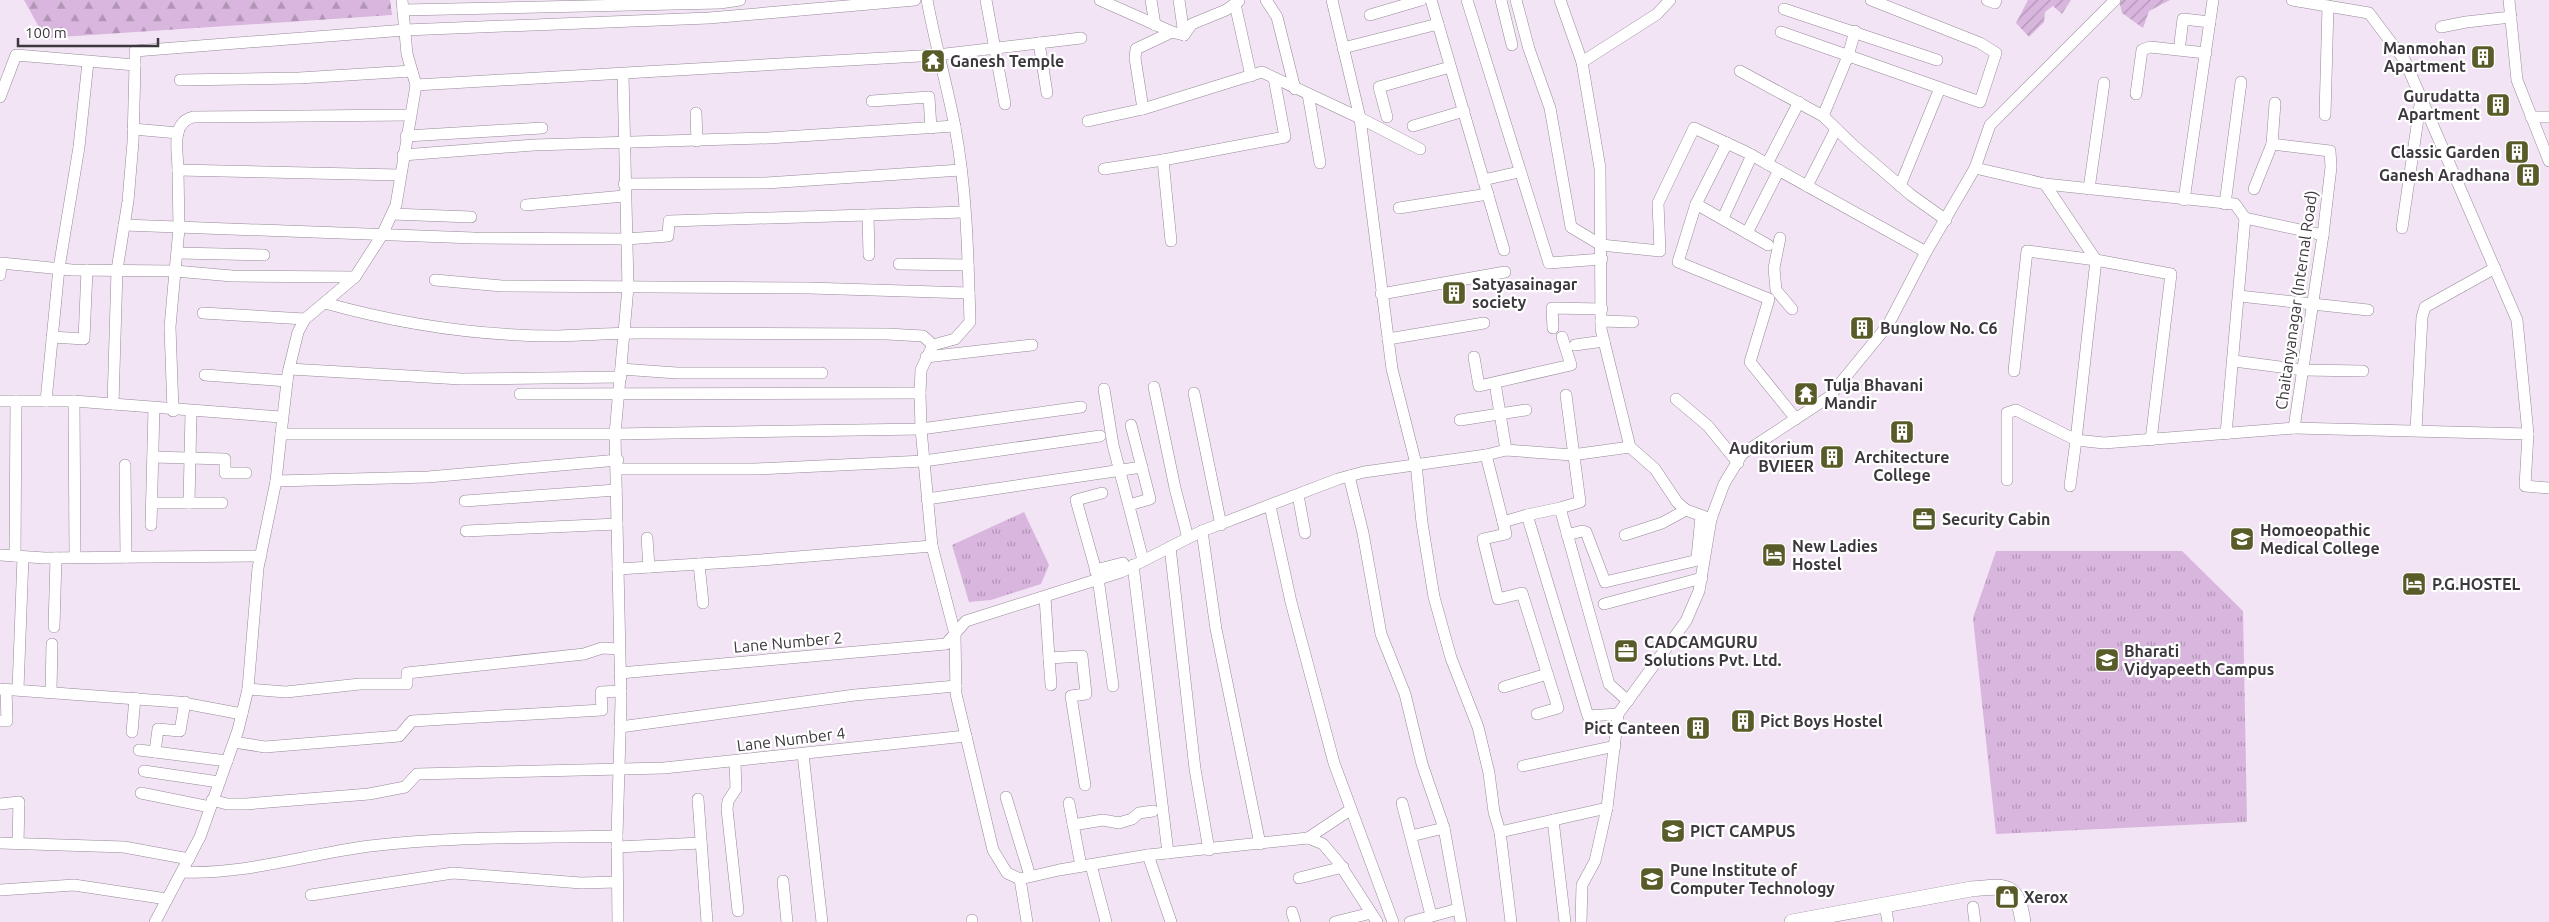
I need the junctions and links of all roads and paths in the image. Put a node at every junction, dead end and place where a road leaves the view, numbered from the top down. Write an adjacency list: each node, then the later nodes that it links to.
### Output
1 (740, 0): 25 (street)
2 (915, 0): 34 (street)
3 (927, 0): 46 (street)
4 (986, 0): 44 (street)
5 (1151, 0): 32 (street)
6 (1179, 0): 38 (street)
7 (1266, 0): 63 (street)
8 (1332, 0): 43 (street)
9 (1421, 0): 28 (street)
10 (1432, 0): 31 (street)
11 (1467, 0): 108 (street)
12 (1500, 0): 42 (street)
13 (1516, 0): 139 (street)
14 (1560, 0): 50 (street)
15 (1870, 0): 62 (street)
16 (1987, 0): 17 (street)
17 (1996, 0)
18 (2116, 0): 103 (street)
19 (2213, 0): 30 (street)
20 (2292, 0): 26 (street)
21 (2510, 0): 29 (street)
22 (1104, 1): 32 (street)
23 (1668, 1): 50 (street)
24 (1232, 4): 38 (street); 56 (street)
25 (402, 5): 34 (street)
26 (2328, 6): 68 (street); 77 (street)
27 (1784, 9): 35 (street)
28 (1370, 15)
29 (2511, 17): 33 (street); 80 (street)
30 (2210, 22): 41 (street); 45 (street)
31 (1438, 24): 43 (street); 52 (street)
32 (1155, 25): 36 (street)
33 (2441, 27)
34 (405, 30): 51 (street); 53 (street)
35 (1854, 30): 47 (street); 48 (street)
36 (1172, 32): 38 (street); 73 (street)
37 (1781, 32): 47 (street)
38 (1184, 35)
39 (1081, 38): 40 (street)
40 (1039, 43): 44 (street); 64 (street)
41 (2180, 43)
42 (1512, 45)
43 (1343, 48): 82 (street)
44 (996, 49): 46 (street); 72 (street)
45 (2206, 53): 66 (street); 118 (street)
46 (937, 55): 55 (street); 84 (street)
47 (1848, 56): 62 (street); 78 (street)
48 (1937, 60)
49 (88, 62): 51 (street); 67 (street); 151 (street)
50 (1582, 62): 139 (street)
51 (135, 65): 88 (street)
52 (1450, 67): 74 (street); 79 (street)
53 (412, 71): 58 (street); 61 (street)
54 (1740, 71): 70 (street)
55 (622, 74): 61 (street); 94 (street)
56 (1251, 76): 57 (street); 73 (street)
57 (1274, 78): 63 (street); 99 (street)
58 (180, 80)
59 (2241, 82): 120 (street)
60 (2104, 83): 114 (street)
61 (416, 85): 76 (street)
62 (1940, 88): 113 (street)
63 (1295, 89): 65 (street)
64 (1047, 93)
65 (1308, 94): 82 (street); 101 (street)
66 (2136, 94)
67 (0, 97)
68 (2421, 98): 131 (street); 152 (street)
69 (872, 101): 87 (street)
70 (1799, 102): 78 (street); 102 (street)
71 (2275, 103): 95 (street)
72 (1005, 104)
73 (1144, 109): 83 (street)
74 (1464, 111): 85 (street); 110 (street)
75 (696, 113): 92 (street)
76 (410, 115): 90 (street); 91 (street)
77 (2325, 115)
78 (1823, 116): 89 (street)
79 (1387, 117)
80 (2530, 117): 81 (street); 100 (street)
81 (2549, 117)
82 (1360, 118): 96 (street); 162 (street)
83 (1088, 121)
84 (955, 126): 87 (street); 106 (street)
85 (1413, 126)
86 (542, 128): 91 (street)
87 (931, 128): 92 (street)
88 (133, 129): 90 (street); 130 (street)
89 (1836, 130): 112 (street); 113 (street)
90 (178, 133): 105 (street)
91 (406, 136): 97 (street)
92 (697, 141): 94 (street)
93 (1727, 143): 98 (street); 119 (street); 139 (street)
94 (623, 144): 97 (street); 115 (street)
95 (2272, 144): 116 (street); 135 (street, Chaitanyanagar (Internal Road))
96 (1420, 149)
97 (403, 155): 109 (street)
98 (1752, 155): 102 (street); 127 (street)
99 (1163, 160): 104 (street); 138 (street)
100 (2549, 161)
101 (1320, 163)
102 (1767, 164): 107 (street)
103 (1975, 168): 111 (street); 129 (street)
104 (1104, 169)
105 (178, 170): 109 (street); 132 (street)
106 (962, 170): 115 (street); 123 (street)
107 (1779, 170): 112 (street); 133 (street)
108 (1519, 172): 110 (street); 146 (street)
109 (400, 175): 124 (street)
110 (1483, 180): 117 (street)
111 (2045, 184): 114 (street); 147 (street)
112 (1807, 186): 142 (street)
113 (1900, 186): 129 (street)
114 (2089, 189): 118 (street)
115 (624, 190): 121 (street); 137 (street)
116 (2254, 190)
117 (1488, 194): 122 (street); 141 (street)
118 (2184, 200): 120 (street)
119 (1696, 204): 127 (street); 215 (street)
120 (2224, 204): 128 (street)
121 (526, 205)
122 (1399, 208)
123 (964, 212): 125 (street); 150 (street)
124 (392, 214): 126 (street); 134 (street)
125 (868, 215): 137 (street); 145 (street)
126 (471, 217)
127 (1722, 218): 133 (street)
128 (2245, 218): 135 (street); 163 (street)
129 (1946, 220): 142 (street)
130 (124, 225): 132 (street); 154 (street)
131 (2402, 228)
132 (179, 229): 134 (street); 143 (street)
133 (1747, 233): 140 (street)
134 (382, 235): 137 (street); 158 (street)
135 (2323, 235): 165 (street, Chaitanyanagar (Internal Road))
136 (1780, 238): 167 (street)
137 (626, 239): 160 (street)
138 (1171, 241)
139 (1601, 245): 146 (street)
140 (1768, 245)
141 (1504, 250)
142 (1926, 252): 215 (street)
143 (178, 253): 144 (street); 155 (street)
144 (264, 255)
145 (869, 255)
146 (1602, 259): 166 (street)
147 (2096, 260): 188 (street); 226 (street); 227 (street)
148 (1, 263): 151 (street); 157 (street)
149 (899, 264): 150 (street)
150 (968, 265): 161 (street)
151 (59, 268): 153 (street); 176 (street)
152 (2495, 268): 220 (street); 224 (street)
153 (87, 270): 154 (street); 176 (street)
154 (117, 270): 155 (street); 207 (street)
155 (175, 271): 158 (street); 211 (street)
156 (1506, 272): 162 (street)
157 (0, 276)
158 (355, 277): 164 (street)
159 (435, 280): 160 (street)
160 (628, 287): 161 (street); 175 (street)
161 (969, 293): 180 (street)
162 (1381, 294): 178 (street)
163 (2239, 296): 165 (street); 185 (street)
164 (325, 304): 170 (street); 175 (street)
165 (2313, 304): 168 (street); 187 (street, Chaitanyanagar (Internal Road))
166 (1602, 309): 171 (street); 174 (street)
167 (1792, 309)
168 (2368, 310)
169 (203, 313): 170 (street)
170 (305, 319): 186 (street)
171 (1601, 321): 172 (street); 179 (street)
172 (1634, 322)
173 (1484, 323): 178 (street)
174 (1552, 328)
175 (624, 333): 180 (street); 190 (street)
176 (52, 337): 203 (street)
177 (1562, 337): 194 (street)
178 (1388, 339): 236 (street)
179 (1604, 341): 182 (street); 228 (street)
180 (933, 345): 183 (street)
181 (1032, 345): 183 (street)
182 (1576, 345)
183 (926, 356): 197 (street)
184 (1474, 358): 194 (street)
185 (2234, 361): 187 (street); 223 (street)
186 (290, 369): 190 (street); 193 (street)
187 (2303, 370): 189 (street); 218 (street, Chaitanyanagar (Internal Road))
188 (2014, 371)
189 (2363, 371)
190 (621, 373): 191 (street); 200 (street)
191 (822, 373)
192 (205, 375): 193 (street)
193 (287, 381): 214 (street)
194 (1495, 383): 213 (street)
195 (1154, 387): 271 (street)
196 (1104, 389): 240 (street)
197 (920, 393): 200 (street); 219 (street)
198 (1194, 393): 264 (street)
199 (520, 394): 200 (street)
200 (619, 395): 222 (street)
201 (1566, 395): 230 (street)
202 (1676, 399): 235 (street)
203 (46, 400): 205 (street); 206 (street)
204 (0, 401): 206 (street)
205 (74, 401): 207 (street); 277 (street)
206 (16, 402): 276 (street)
207 (113, 404): 209 (street)
208 (1081, 407): 219 (street)
209 (154, 408): 211 (street); 232 (street)
210 (1526, 410): 213 (street)
211 (172, 411): 212 (street)
212 (191, 412): 214 (street); 233 (street)
213 (1500, 415): 216 (street); 229 (street)
214 (281, 417): 221 (street)
215 (1796, 419): 235 (street)
216 (1460, 420)
217 (1131, 425): 239 (street)
218 (2294, 428): 220 (street, Chaitanyanagar (Internal Road)); 223 (street)
219 (921, 429): 222 (street); 234 (street)
220 (2416, 430): 224 (street, Chaitanyanagar (Internal Road))
221 (280, 434): 222 (street); 244 (street)
222 (616, 434): 238 (street)
223 (2226, 434): 227 (street)
224 (2528, 434): 246 (street)
225 (1100, 436): 234 (street)
226 (2076, 440): 227 (street); 243 (street); 245 (street)
227 (2151, 440)
228 (1630, 447): 230 (street); 258 (street)
229 (1506, 450): 230 (street); 231 (street, Lane Number 2)
230 (1572, 455): 257 (street)
231 (1486, 456): 236 (street, Lane Number 2); 261 (street)
232 (153, 457): 233 (street); 252 (street)
233 (190, 458): 241 (street); 253 (street)
234 (924, 461): 238 (street); 250 (street)
235 (1738, 463): 260 (street)
236 (1416, 464): 242 (street, Lane Number 2); 339 (street)
237 (125, 465): 278 (street)
238 (618, 465): 244 (street); 247 (street)
239 (1142, 467): 240 (street); 255 (street)
240 (1120, 470): 250 (street); 255 (street)
241 (246, 473)
242 (1349, 476): 249 (street, Lane Number 2); 338 (street)
243 (2006, 480)
244 (276, 481): 275 (street)
245 (2070, 486)
246 (2549, 488)
247 (616, 490): 251 (street); 262 (street)
248 (1102, 494): 284 (street)
249 (1298, 495): 256 (street, Lane Number 2); 267 (street)
250 (927, 499): 272 (street)
251 (465, 501)
252 (152, 503): 253 (street); 263 (street)
253 (189, 503): 254 (street)
254 (222, 503)
255 (1129, 505): 280 (street)
256 (1270, 506): 264 (street, Lane Number 2); 334 (street)
257 (1560, 508): 259 (street); 268 (street)
258 (1686, 510): 260 (street); 269 (street)
259 (1527, 515): 261 (street); 309 (street)
260 (1706, 518): 268 (street); 285 (street)
261 (1503, 522): 295 (street)
262 (617, 524): 265 (street); 283 (street)
263 (151, 525)
264 (1222, 525): 266 (street, Lane Number 2)
265 (466, 531)
266 (1202, 531): 271 (street, Lane Number 2); 346 (street)
267 (1305, 533)
268 (1568, 535): 305 (street)
269 (1625, 535)
270 (647, 538): 282 (street)
271 (1188, 538): 273 (street, Lane Number 2)
272 (932, 546): 281 (street); 290 (street)
273 (1170, 547): 280 (street, Lane Number 2); 347 (street)
274 (0, 555): 276 (street)
275 (261, 556): 278 (street); 300 (street)
276 (19, 557): 279 (street); 301 (street)
277 (75, 557): 278 (street); 279 (street)
278 (126, 557)
279 (56, 558): 289 (street)
280 (1133, 563): 284 (street, Lane Number 2); 348 (street)
281 (699, 564): 282 (street); 287 (street)
282 (649, 567): 283 (street)
283 (618, 568): 292 (street)
284 (1097, 574): 286 (street, Lane Number 2); 298 (street)
285 (1702, 578): 288 (street); 305 (street)
286 (1045, 597): 290 (street, Lane Number 2); 293 (street)
287 (703, 603)
288 (1604, 604)
289 (54, 627)
290 (955, 634): 294 (street, Lane Number 2); 297 (street)
291 (52, 644): 302 (street)
292 (619, 648): 294 (street); 300 (street)
293 (1050, 658): 296 (street); 325 (street)
294 (620, 673): 303 (street)
295 (1547, 674): 299 (street); 308 (street)
296 (1051, 685)
297 (956, 686): 311 (street); 313 (street)
298 (1113, 686)
299 (1504, 687)
300 (248, 688): 307 (street)
301 (8, 689): 302 (street); 310 (street)
302 (51, 691): 304 (street)
303 (621, 691): 311 (street); 314 (street)
304 (135, 698): 306 (street); 312 (street)
305 (1628, 701): 309 (street)
306 (185, 702): 307 (street); 317 (street)
307 (242, 714): 314 (street)
308 (1537, 714)
309 (1618, 714): 315 (street)
310 (0, 721)
311 (620, 726): 322 (street)
312 (132, 732)
313 (966, 736): 318 (street, Lane Number 4); 354 (street)
314 (234, 742): 319 (street)
315 (1615, 746): 321 (street); 333 (street)
316 (139, 750): 317 (street)
317 (155, 752): 319 (street)
318 (803, 754): 320 (street, Lane Number 4); 371 (street)
319 (226, 761): 324 (street)
320 (735, 762): 322 (street, Lane Number 4); 364 (street)
321 (1523, 766)
322 (619, 769): 332 (street, Lane Number 4); 343 (street)
323 (144, 771): 324 (street)
324 (219, 782): 332 (street)
325 (1085, 786)
326 (141, 793): 332 (street, Lane Number 4)
327 (1006, 797): 354 (street)
328 (698, 799): 345 (street)
329 (1069, 803): 337 (street)
330 (1402, 803): 340 (street)
331 (0, 804): 342 (street)
332 (211, 804): 350 (street)
333 (1607, 808): 336 (street); 381 (street)
334 (1350, 810): 341 (street); 376 (street)
335 (1153, 811): 337 (street)
336 (1553, 820): 339 (street); 380 (street)
337 (1073, 825): 351 (street)
338 (1444, 828): 340 (street); 363 (street)
339 (1500, 832): 379 (street)
340 (1411, 836): 365 (street)
341 (1308, 838): 346 (street); 352 (street)
342 (18, 842): 344 (street); 350 (street)
343 (617, 842): 345 (street); 353 (street); 357 (street)
344 (0, 843)
345 (701, 843): 369 (street)
346 (1260, 844): 347 (street)
347 (1209, 850): 348 (street)
348 (1168, 853): 349 (street)
349 (1148, 855): 351 (street); 374 (street)
350 (189, 859): 353 (street)
351 (1086, 865): 354 (street); 373 (street)
352 (1342, 868): 355 (street); 366 (street)
353 (182, 872): 360 (street)
354 (1025, 878): 372 (street)
355 (1299, 878)
356 (783, 881): 370 (street)
357 (617, 882): 359 (street); 368 (street)
358 (0, 890): 360 (street)
359 (311, 895)
360 (167, 899): 367 (street)
361 (1882, 906): 382 (street); 383 (street); 384 (street); 386 (street)
362 (1973, 907): 385 (street)
363 (1458, 909): 365 (street); 378 (street)
364 (738, 911)
365 (1431, 915): 377 (street)
366 (1374, 917): 375 (street)
367 (155, 922)
368 (618, 922)
369 (707, 922)
370 (787, 922)
371 (822, 922)
372 (1027, 922)
373 (1106, 922)
374 (1171, 922)
375 (1335, 922)
376 (1392, 922)
377 (1410, 922)
378 (1461, 922)
379 (1511, 922)
380 (1565, 922)
381 (1580, 922)
382 (1792, 922)
383 (1883, 922)
384 (1888, 922)
385 (1975, 922)
386 (2023, 922)

